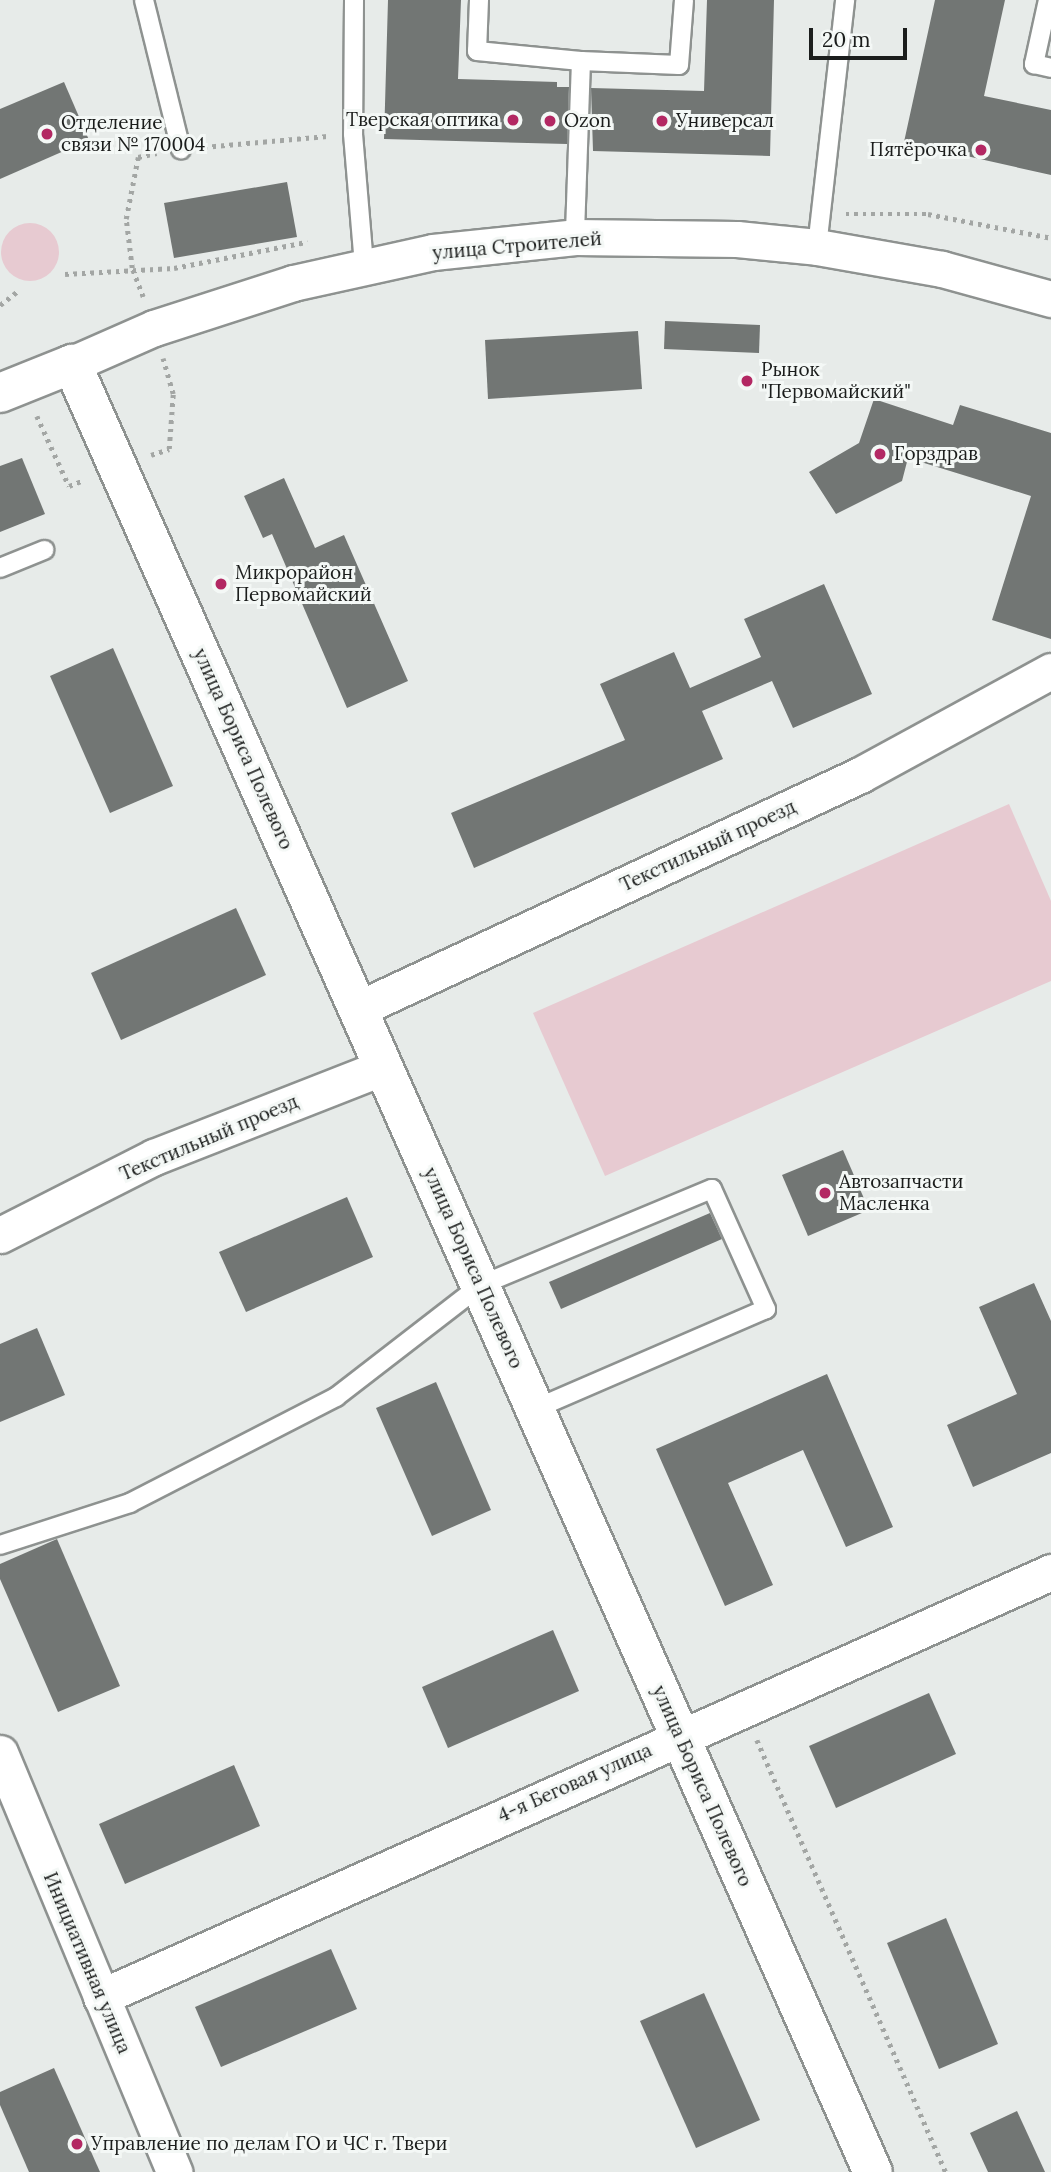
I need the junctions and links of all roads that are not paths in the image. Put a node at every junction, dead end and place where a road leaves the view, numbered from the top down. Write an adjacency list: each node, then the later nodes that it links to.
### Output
1 (144, 0): 9 (lane)
2 (354, 0): 12 (lane)
3 (479, 0): 7 (lane)
4 (684, 0): 7 (lane)
5 (845, 0): 11 (lane)
6 (1048, 0): 8 (lane)
7 (580, 61): 10 (lane)
8 (1051, 68)
9 (181, 149)
10 (575, 237): 11 (street, улица Строителей); 12 (street, улица Строителей)
11 (817, 247): 13 (street, улица Строителей)
12 (364, 265): 14 (street, улица Строителей)
13 (1051, 299)
14 (72, 364): 15 (main road, улица Строителей); 19 (main road, улица Бориса Полевого)
15 (0, 393)
16 (44, 550): 17 (lane)
17 (0, 568)
18 (1051, 671): 19 (street, Текстильный проезд)
19 (358, 1009): 20 (main road, улица Бориса Полевого)
20 (384, 1067): 21 (street, Текстильный проезд); 22 (main road, улица Бориса Полевого)
21 (0, 1235)
22 (481, 1285): 23 (main road, улица Бориса Полевого); 23 (lane); 24 (lane)
23 (535, 1409): 26 (main road, улица Бориса Полевого)
24 (0, 1545)
25 (1051, 1572): 26 (street, 4-я Беговая улица)
26 (680, 1735): 28 (street, 4-я Беговая улица); 29 (main road, улица Бориса Полевого)
27 (0, 1753): 28 (street, Инициативная улица)
28 (101, 1997): 30 (street, Инициативная улица)
29 (870, 2171)
30 (174, 2172)

